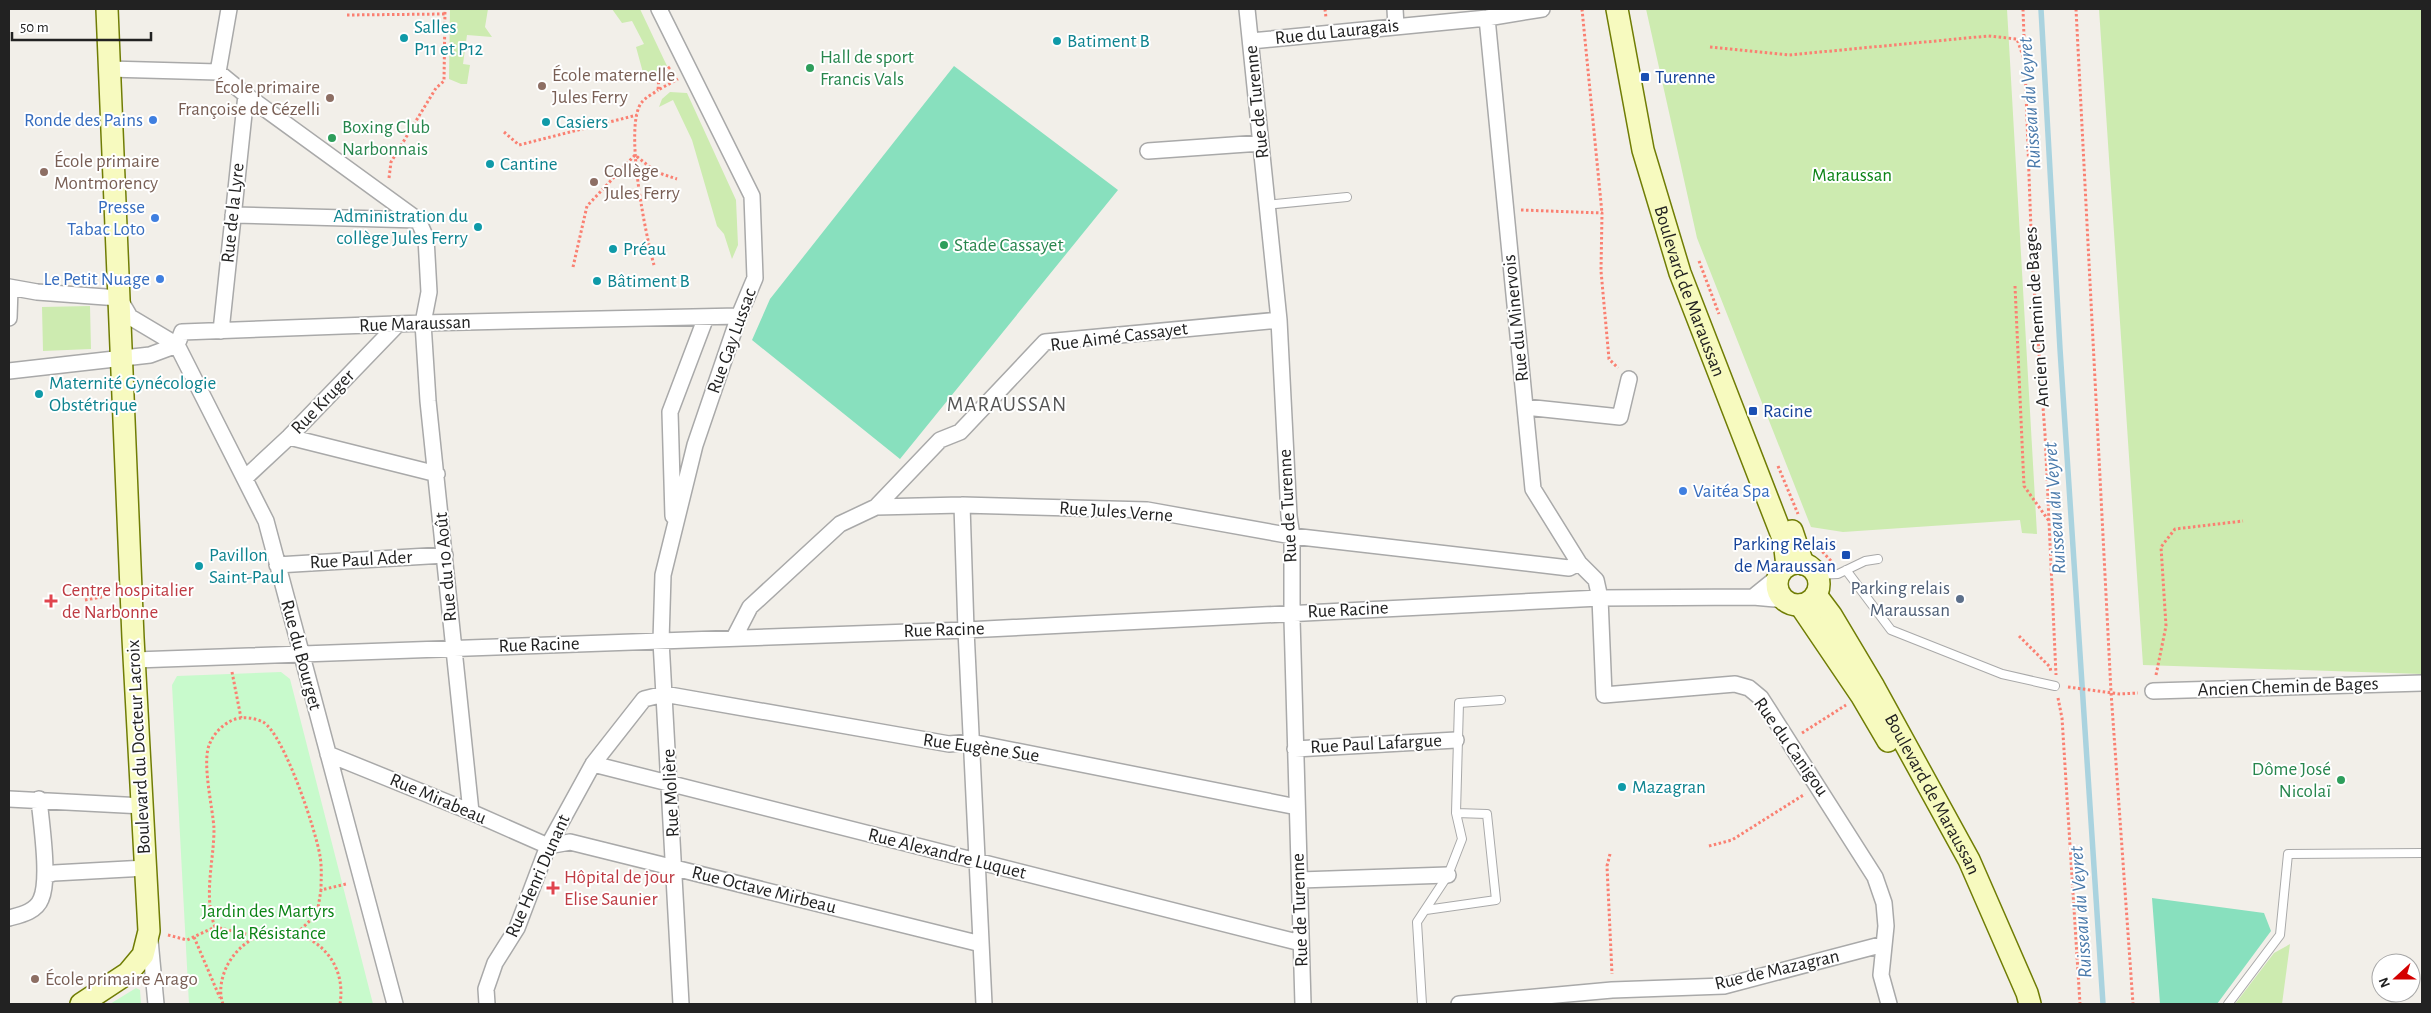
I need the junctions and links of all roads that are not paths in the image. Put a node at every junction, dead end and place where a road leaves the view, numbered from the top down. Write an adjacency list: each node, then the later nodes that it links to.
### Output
1 (107, 9): 12 (main road, Boulevard du Docteur Lacroix)
2 (229, 9): 13 (street)
3 (659, 9): 24 (street, Rue Gay Lussac)
4 (1247, 9): 11 (street, Rue de Turenne)
5 (1395, 9): 10 (street)
6 (1542, 9): 9 (street, Rue du Lauragais)
7 (1617, 9): 47 (main road, Boulevard de Maraussan)
8 (1630, 9): 47 (main road, Boulevard de Maraussan)
9 (1495, 14): 10 (street, Rue du Lauragais); 34 (street, Rue du Minervois)
10 (1396, 26): 11 (street, Rue du Lauragais)
11 (1251, 41): 15 (street, Rue de Turenne)
12 (109, 69): 13 (street); 22 (main road, Boulevard du Docteur Lacroix)
13 (218, 72): 14 (street)
14 (246, 95): 19 (street, Rue de la Lyre); 20 (street)
15 (1261, 143): 16 (street); 18 (street, Rue de Turenne)
16 (1148, 151)
17 (1347, 197): 18 (lane)
18 (1266, 205): 26 (street, Rue de Turenne)
19 (233, 215): 20 (street); 29 (street, Rue de la Lyre)
20 (418, 220): 27 (street, Rue du 10 Août)
21 (9, 288): 22 (street); 25 (street)
22 (119, 298): 30 (street); 31 (main road, Boulevard du Docteur Lacroix)
23 (706, 316): 24 (street, Rue Maraussan); 27 (street, Rue Maraussan); 41 (street, Rue Gay Lussac)
24 (739, 316): 41 (street, Rue Gay Lussac)
25 (9, 318)
26 (1279, 320): 39 (street, Rue Aimé Cassayet); 40 (street, Rue de Turenne)
27 (424, 323): 28 (street, Rue Maraussan); 36 (street, Rue du 10 Août)
28 (398, 324): 29 (street, Rue Maraussan); 35 (street, Rue Kruger)
29 (221, 331): 30 (street, Rue Maraussan)
30 (177, 346): 31 (street); 37 (street, Rue du Bourget)
31 (122, 359): 32 (street); 56 (main road, Boulevard du Docteur Lacroix)
32 (9, 371)
33 (1629, 379): 34 (street)
34 (1525, 407): 44 (street, Rue du Minervois)
35 (289, 437): 36 (street); 37 (street, Rue Kruger)
36 (438, 474): 42 (street, Rue du 10 Août)
37 (245, 478): 45 (street, Rue du Bourget)
38 (962, 505): 39 (street, Rue Jules Verne); 40 (street, Rue Jules Verne); 51 (street)
39 (876, 507): 52 (street, Rue Jules Verne)
40 (1292, 536): 44 (street, Rue Jules Verne); 50 (street, Rue de Turenne)
41 (674, 540): 53 (street, Rue Gay Lussac)
42 (445, 555): 45 (street, Rue Paul Ader); 54 (street, Rue du 10 Août)
43 (1878, 559): 46 (lane)
44 (1579, 563): 48 (street, Rue du Minervois)
45 (277, 565): 55 (street, Rue du Bourget)
46 (1846, 570): 47 (lane); 58 (lane)
47 (1803, 582): 49 (street); 49 (street, Rue Racine); 98 (main road, Boulevard de Maraussan); 99 (main road, Boulevard de Maraussan)
48 (1600, 598): 49 (street, Rue Racine); 50 (street, Rue Racine); 87 (street, Rue du Canigou)
49 (1753, 598)
50 (1292, 613): 51 (street, Rue Racine); 64 (street, Rue de Turenne)
51 (966, 630): 52 (street, Rue Racine); 63 (street)
52 (734, 638): 53 (street, Rue Racine)
53 (661, 641): 54 (street, Rue Racine); 60 (street, Rue Molière)
54 (453, 649): 55 (street, Rue Racine); 72 (street, Rue du 10 Août)
55 (301, 654): 56 (street, Rue Racine); 65 (street, Rue du Bourget)
56 (135, 660): 70 (main road, Boulevard du Docteur Lacroix)
57 (2422, 683): 59 (street, Ancien Chemin de Bages)
58 (2058, 686)
59 (2153, 691)
60 (664, 694): 63 (street, Rue Eugène Sue); 66 (street, Rue Henri Dunant); 67 (street, Rue Molière)
61 (1501, 700): 62 (lane)
62 (1456, 740): 64 (street, Rue Paul Lafargue); 73 (lane)
63 (971, 742): 71 (street, Rue Eugène Sue); 76 (street)
64 (1296, 749): 71 (street, Rue de Turenne)
65 (328, 754): 72 (street, Rue Mirabeau); 90 (street, Rue du Bourget)
66 (592, 764): 67 (street, Rue Alexandre Luquet); 74 (street, Rue Henri Dunant)
67 (671, 785): 76 (street, Rue Alexandre Luquet); 77 (street, Rue Molière)
68 (9, 798): 69 (street)
69 (40, 799): 70 (street); 80 (street)
70 (143, 806): 78 (main road, Boulevard du Docteur Lacroix)
71 (1297, 807): 81 (street, Rue de Turenne)
72 (471, 812): 74 (street, Rue Mirabeau)
73 (1456, 813): 79 (lane); 82 (lane)
74 (548, 846): 77 (street, Rue Octave Mirbeau); 91 (street, Rue Henri Dunant)
75 (2422, 853): 100 (lane)
76 (978, 861): 85 (street, Rue Alexandre Luquet); 86 (street)
77 (675, 867): 86 (street, Rue Octave Mirbeau); 92 (street, Rue Molière)
78 (146, 868): 80 (street); 84 (main road, Boulevard du Docteur Lacroix)
79 (1448, 874): 81 (street); 82 (lane)
80 (45, 876): 83 (street)
81 (1300, 880): 85 (street, Rue de Turenne)
82 (1426, 910): 95 (lane)
83 (9, 918)
84 (150, 931): 88 (main road, Boulevard du Docteur Lacroix); 89 (street)
85 (1301, 943): 94 (street, Rue de Turenne)
86 (980, 944): 93 (street)
87 (1884, 944): 96 (street, Rue de Mazagran); 97 (street, Rue du Canigou)
88 (81, 1004)
89 (156, 1004)
90 (395, 1004)
91 (488, 1004)
92 (681, 1004)
93 (984, 1004)
94 (1303, 1004)
95 (1422, 1004)
96 (1459, 1004)
97 (1889, 1004)
98 (2018, 1004)
99 (2030, 1004)
100 (2228, 1004)

